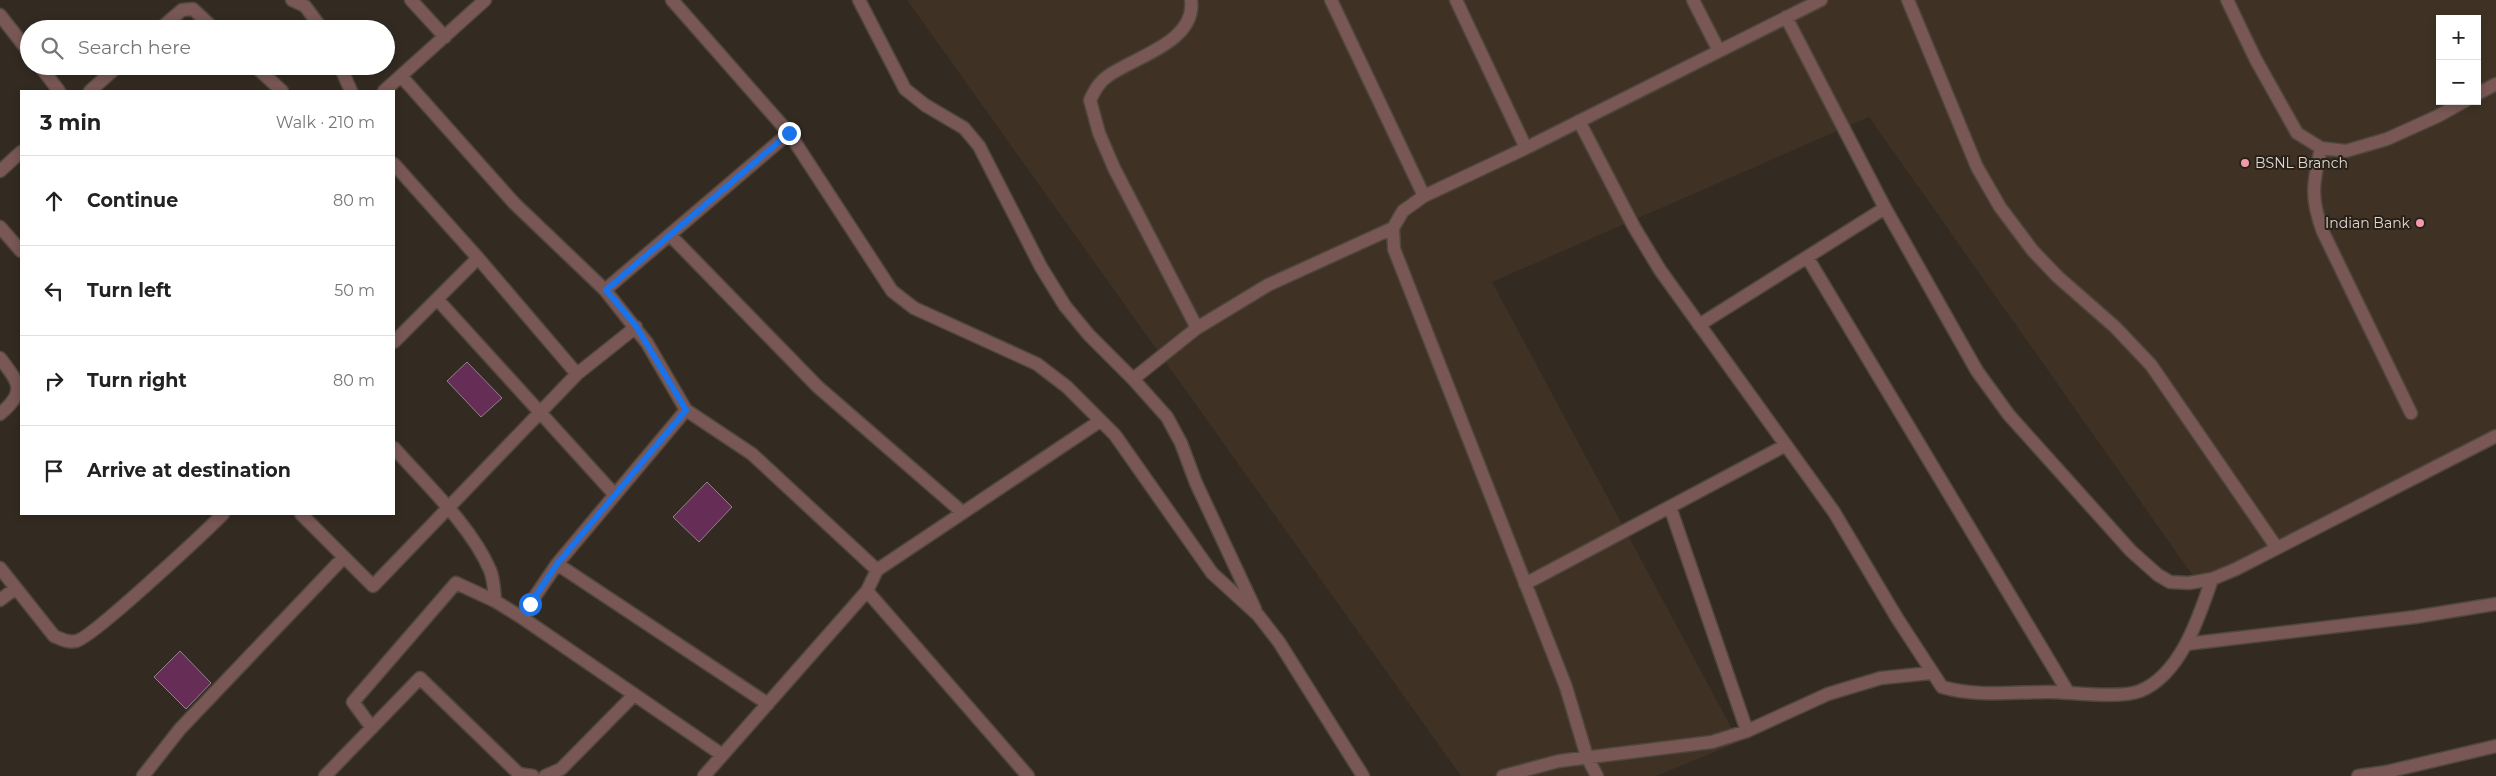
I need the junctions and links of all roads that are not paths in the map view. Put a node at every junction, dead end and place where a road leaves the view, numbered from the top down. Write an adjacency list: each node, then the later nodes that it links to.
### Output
1 (292, 0): 17 (street)
2 (411, 0): 18 (street)
3 (485, 0): 18 (street)
4 (672, 0): 35 (street)
5 (859, 0): 57 (street)
6 (1191, 0): 53 (street)
7 (1331, 0): 41 (street)
8 (1456, 0): 36 (street)
9 (1693, 0): 20 (street)
10 (1821, 0): 14 (street)
11 (1908, 0): 72 (street)
12 (2227, 0): 37 (street)
13 (0, 16): 19 (street)
14 (1786, 17): 20 (street); 42 (street)
15 (170, 20): 16 (street)
16 (205, 20)
17 (316, 20)
18 (445, 36): 25 (street)
19 (20, 41)
20 (1719, 51): 34 (street)
21 (47, 75): 27 (street)
22 (108, 75): 28 (street)
23 (262, 75): 29 (street)
24 (344, 75): 30 (street)
25 (401, 76): 31 (street); 49 (street)
26 (2496, 84): 32 (street)
27 (58, 90)
28 (91, 90)
29 (276, 90)
30 (351, 90)
31 (385, 90)
32 (2481, 92)
33 (2458, 105): 37 (street)
34 (1579, 121): 36 (street); 51 (street)
35 (789, 133): 45 (street); 62 (street)
36 (1526, 148): 41 (street)
37 (2321, 148): 59 (street)
38 (20, 153): 40 (street)
39 (395, 165): 48 (street)
40 (0, 171)
41 (1424, 196): 44 (street)
42 (1885, 208): 47 (street); 77 (street)
43 (0, 227): 46 (street)
44 (1393, 228): 53 (street); 78 (street)
45 (670, 235): 49 (street); 69 (street)
46 (20, 250)
47 (1807, 257): 51 (street); 88 (street)
48 (478, 258): 50 (street); 56 (street)
49 (606, 290): 52 (street)
50 (437, 299): 54 (street); 61 (street)
51 (1699, 325): 64 (street)
52 (636, 326): 56 (street); 58 (street)
53 (1198, 328): 57 (street)
54 (395, 341)
55 (0, 358): 60 (street)
56 (577, 374): 61 (street)
57 (1133, 379): 84 (street)
58 (686, 410): 66 (street); 76 (street)
59 (2411, 413)
60 (0, 414)
61 (541, 414): 66 (street); 68 (street)
62 (1100, 421): 69 (street); 84 (street)
63 (2496, 436): 72 (street)
64 (1786, 445): 67 (street); 87 (street)
65 (395, 449): 68 (street)
66 (615, 495): 74 (street)
67 (1670, 507): 78 (street); 92 (street)
68 (448, 510): 73 (street); 82 (street)
69 (962, 512): 76 (street)
70 (219, 515): 79 (street)
71 (302, 515): 73 (street)
72 (2277, 548): 77 (street)
73 (344, 557): 97 (street)
74 (557, 564): 85 (street); 90 (street)
75 (0, 568): 79 (street)
76 (877, 570): 80 (street)
77 (2212, 579): 86 (street)
78 (1525, 584): 95 (street)
79 (16, 588): 81 (street)
80 (867, 591): 90 (street); 102 (street)
81 (0, 600)
82 (495, 601): 85 (street); 91 (street)
83 (2496, 604): 86 (street)
84 (1258, 615): 103 (street)
85 (521, 617): 89 (street)
86 (2186, 644): 88 (street)
87 (1931, 673): 88 (street); 92 (street)
88 (2068, 692)
89 (634, 694): 94 (street); 100 (street)
90 (768, 704): 94 (street)
91 (372, 728): 96 (street); 98 (street)
92 (1747, 731): 95 (street)
93 (2496, 746): 106 (street)
94 (721, 754): 101 (street)
95 (1587, 757): 104 (street); 105 (street)
96 (518, 775): 99 (street)
97 (143, 776)
98 (325, 776)
99 (533, 776)
100 (546, 776)
101 (704, 776)
102 (1028, 776)
103 (1363, 776)
104 (1503, 776)
105 (1597, 776)
106 (2358, 776)

